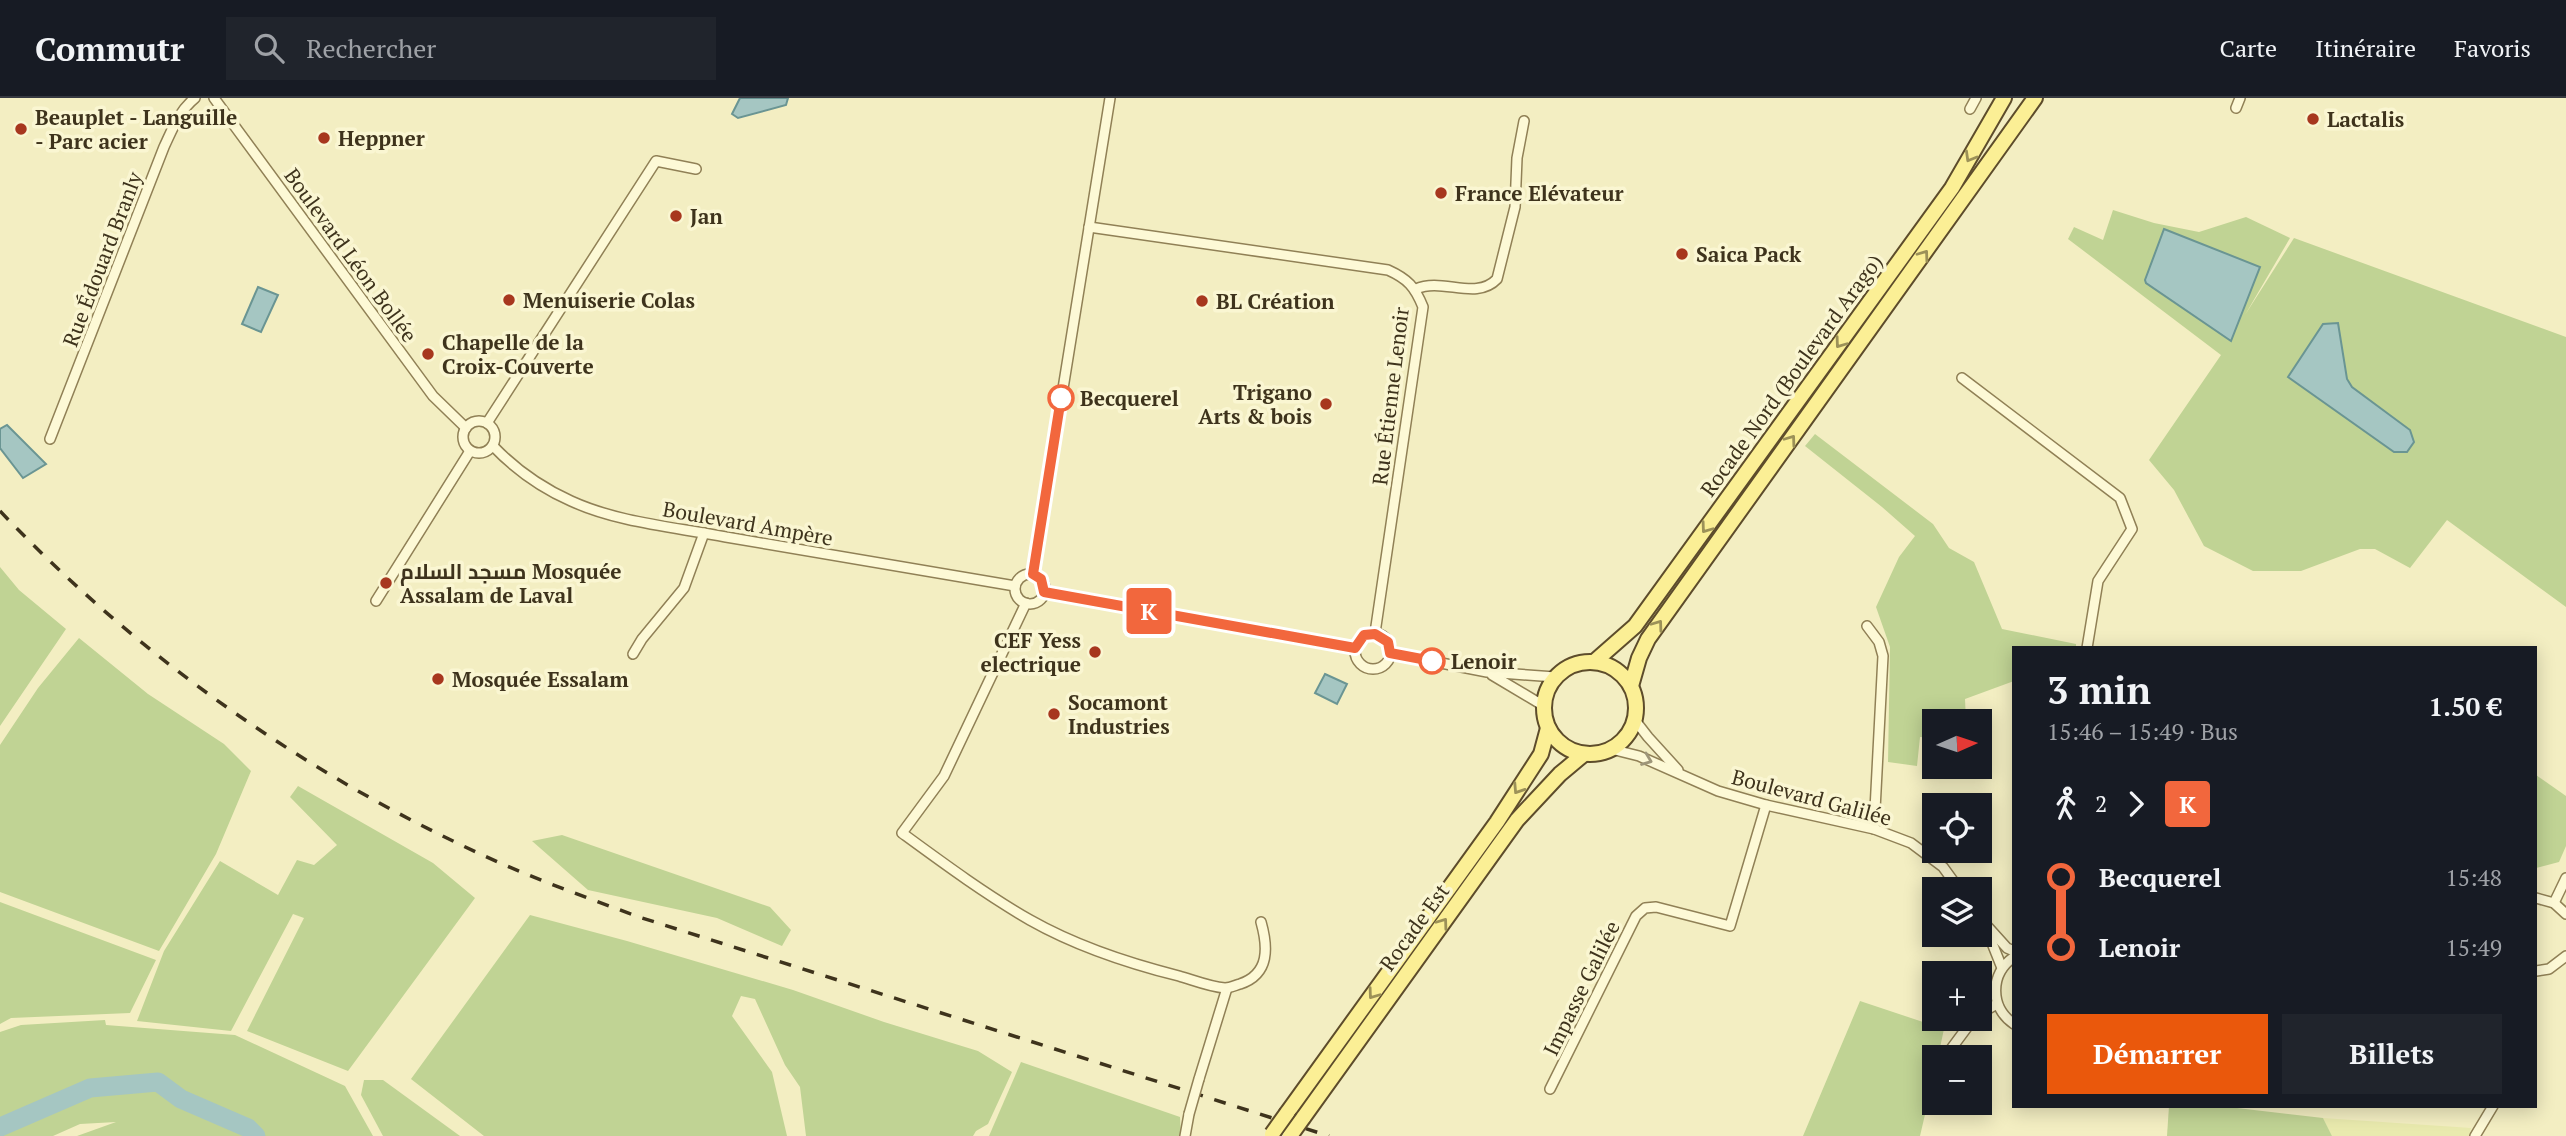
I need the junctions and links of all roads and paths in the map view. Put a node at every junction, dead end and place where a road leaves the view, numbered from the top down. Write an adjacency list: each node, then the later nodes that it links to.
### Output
1 (195, 98): 17 (street, Rue Édouard Branly)
2 (214, 98): 16 (street, Boulevard Léon Bollée)
3 (1110, 98): 12 (street)
4 (1976, 98): 8 (street)
5 (2004, 98): 32 (main road, Rocade Nord (Boulevard Arago), one-way to 32)
6 (2026, 98): 10 (main road)
7 (2035, 98): 10 (main road)
8 (1970, 109)
9 (1524, 121): 13 (street)
10 (1999, 147): 35 (main road, one-way to 10)
11 (696, 169): 15 (street)
12 (1089, 227): 13 (street, Rue Étienne Lenoir); 21 (street)
13 (1416, 289): 27 (street, Rue Étienne Lenoir)
14 (1962, 378): 28 (street)
15 (487, 423): 16 (street); 18 (street)
16 (467, 428): 19 (street)
17 (50, 439)
18 (493, 446): 19 (street); 20 (street, Boulevard Ampère)
19 (470, 451): 24 (street)
20 (704, 533): 22 (street, Boulevard Ampère); 31 (street)
21 (1033, 574): 22 (street); 23 (street)
22 (1015, 586): 25 (street)
23 (1044, 592): 25 (street); 29 (street)
24 (376, 601)
25 (1026, 603): 57 (street)
26 (1867, 625): 43 (street)
27 (1375, 634): 29 (street); 30 (street)
28 (2087, 646)
29 (1355, 648): 30 (street)
30 (1390, 653): 33 (street)
31 (633, 654)
32 (1594, 662): 34 (main road); 35 (main road)
33 (1487, 673): 34 (street); 36 (street)
34 (1555, 677): 36 (main road)
35 (1631, 686): 37 (main road)
36 (1544, 706): 38 (main road)
37 (1634, 719): 39 (main road); 41 (street, Boulevard Galilée)
38 (1548, 728): 40 (main road); 63 (main road, one-way to 63, bridge)
39 (1611, 749): 40 (main road); 41 (street, Boulevard Galilée, one-way to 41)
40 (1584, 754): 65 (main road, Rocade Est, one-way to 40, bridge)
41 (1682, 773): 42 (street, Boulevard Galilée)
42 (1766, 805): 43 (street, Boulevard Galilée); 61 (street, Impasse Galilée)
43 (1874, 829): 44 (street, Boulevard Galilée)
44 (1950, 877)
45 (2566, 878): 47 (street)
46 (2537, 898): 47 (street)
47 (2554, 903): 48 (street)
48 (2566, 914)
49 (1261, 922): 57 (street)
50 (1992, 932): 52 (street)
51 (1992, 945): 55 (street)
52 (2012, 950)
53 (2566, 956): 56 (street)
54 (2012, 959): 55 (street)
55 (2002, 968): 58 (street)
56 (2537, 971)
57 (1227, 988): 64 (street, bridge)
58 (1997, 1004): 59 (street); 60 (street)
59 (1992, 1007)
60 (2012, 1022)
61 (1550, 1089)
62 (2492, 1108): 66 (street)
63 (1271, 1135)
64 (1185, 1136)
65 (1290, 1136)
66 (2475, 1136)

